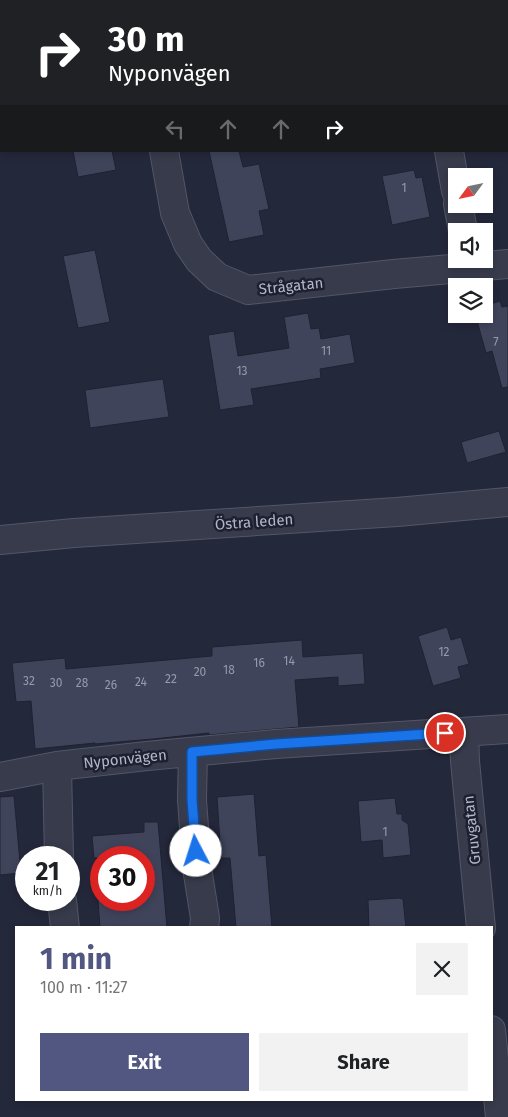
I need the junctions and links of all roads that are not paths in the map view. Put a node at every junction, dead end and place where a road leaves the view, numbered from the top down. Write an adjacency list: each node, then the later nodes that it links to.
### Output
1 (164, 152): 6 (street, Strågatan)
2 (449, 152): 3 (street)
3 (452, 168)
4 (493, 264): 5 (street, Strågatan)
5 (508, 264)
6 (448, 266)
7 (508, 502): 8 (street, Östra leden)
8 (0, 540)
9 (508, 729): 10 (street, Nyponvägen)
10 (464, 732): 11 (street, Nyponvägen); 18 (street, Gruvgatan)
11 (192, 752): 12 (street, Nyponvägen); 17 (street)
12 (57, 766): 13 (street, Nyponvägen); 14 (street)
13 (0, 777)
14 (60, 846)
15 (63, 911): 16 (street)
16 (65, 926)
17 (204, 926)
18 (481, 926)
19 (493, 1049): 20 (street)
20 (500, 1117)

